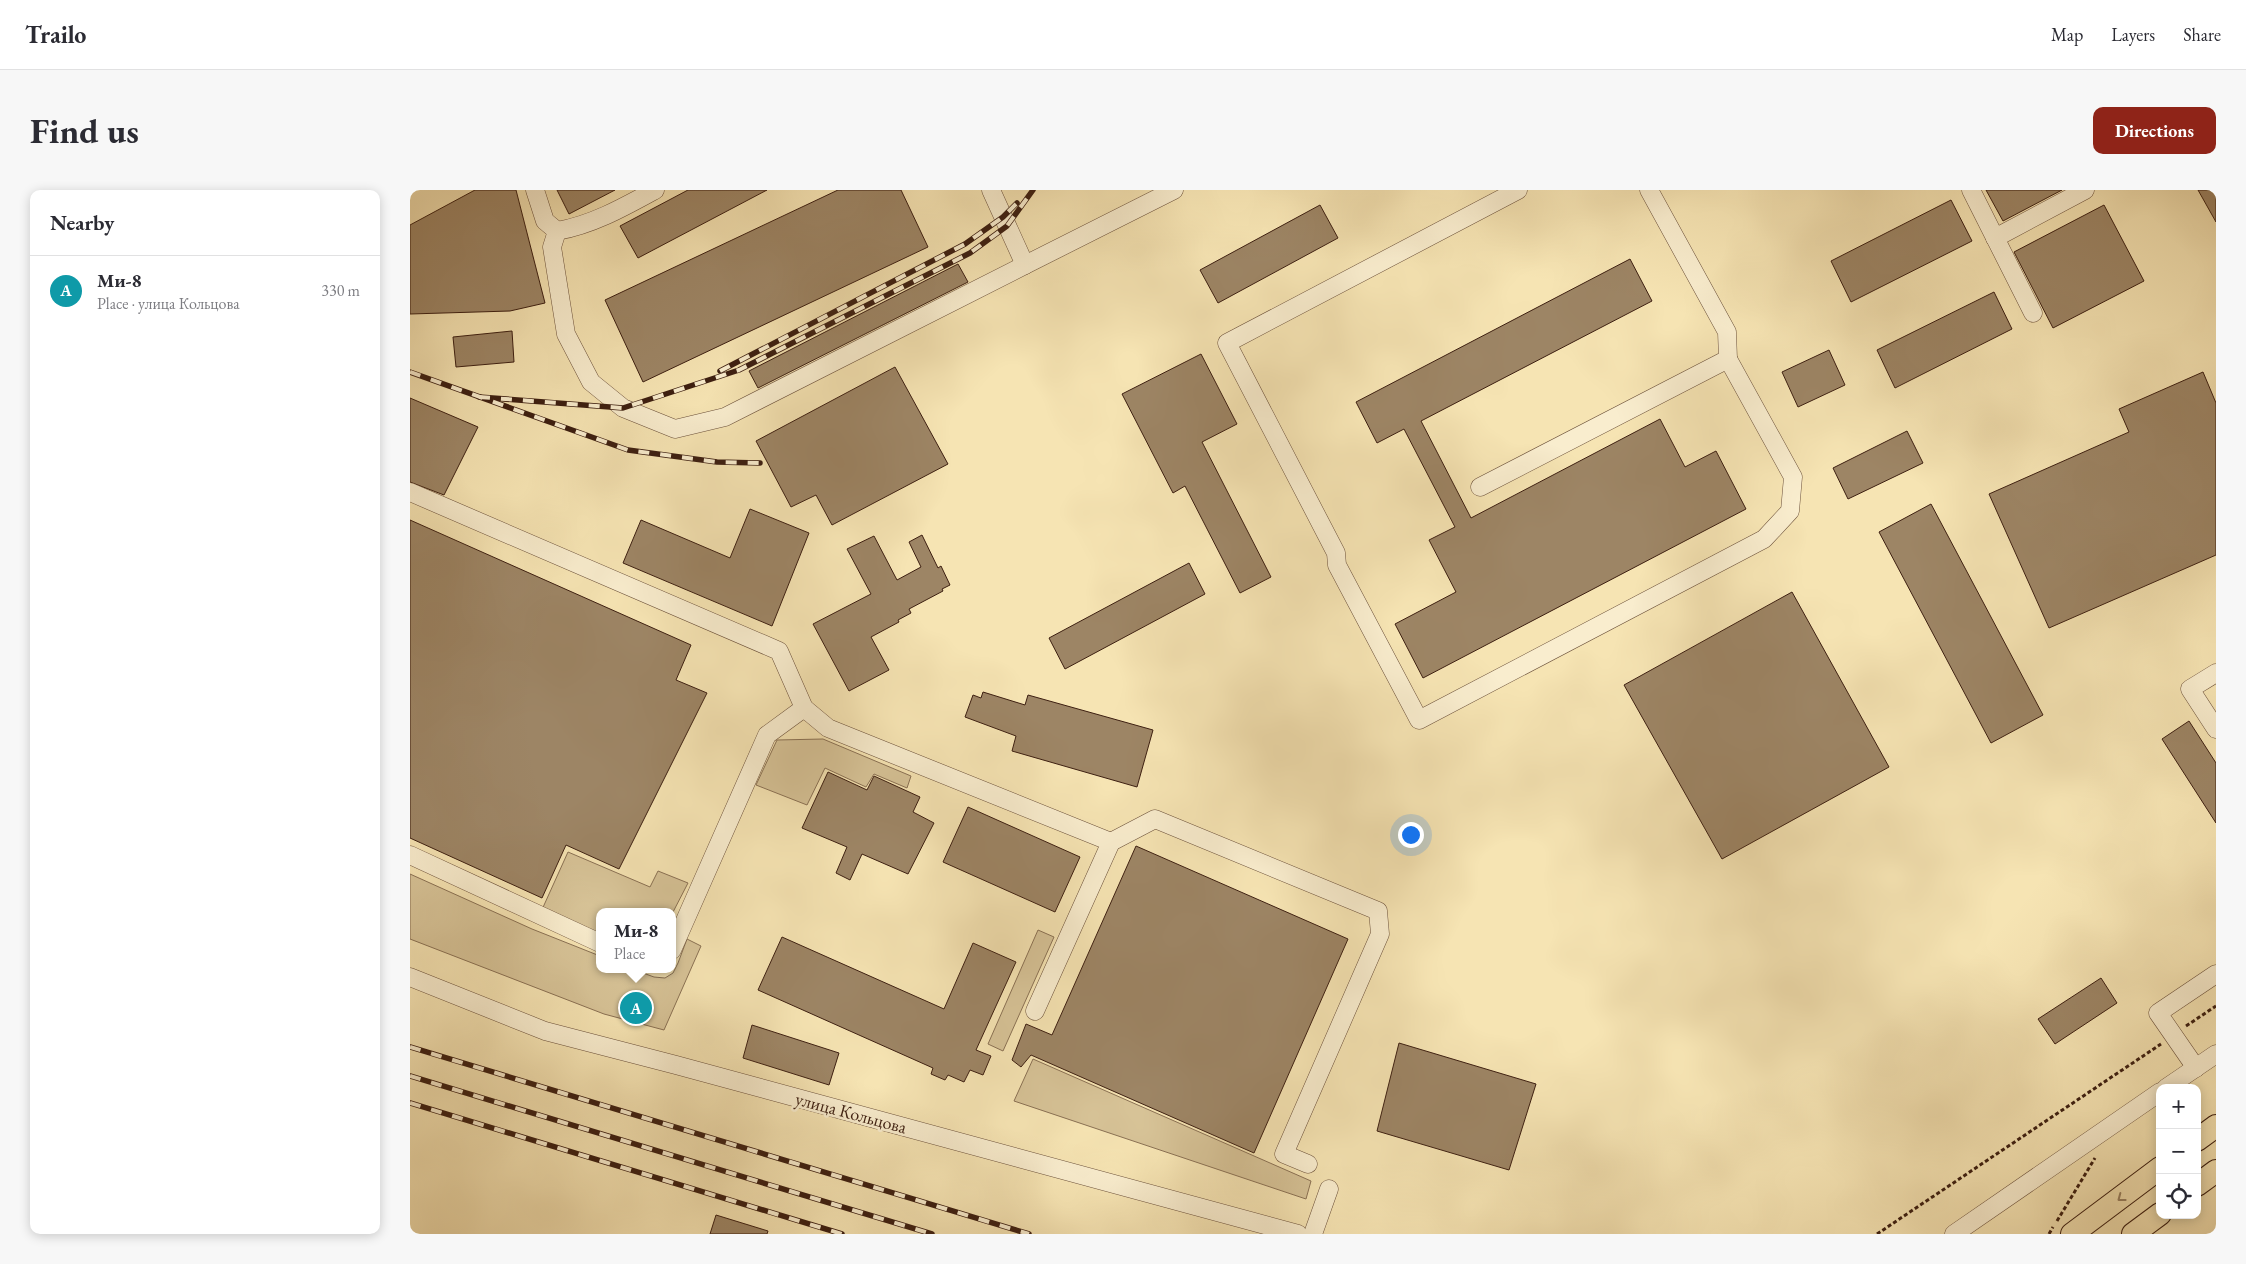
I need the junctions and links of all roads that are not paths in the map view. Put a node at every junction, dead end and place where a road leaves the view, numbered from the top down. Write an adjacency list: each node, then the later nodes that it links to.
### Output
1 (535, 190): 9 (street)
2 (655, 190): 9 (street)
3 (990, 190): 11 (street)
4 (1174, 190): 11 (street)
5 (1518, 190): 13 (street)
6 (1649, 190): 13 (street)
7 (1971, 190): 10 (street)
8 (2085, 190): 10 (street)
9 (557, 230): 11 (street)
10 (1995, 238): 12 (street)
11 (1026, 265)
12 (2033, 313)
13 (1728, 359): 14 (street)
14 (1480, 487)
15 (410, 492): 17 (street)
16 (2216, 673): 18 (street)
17 (804, 708): 19 (street); 22 (street)
18 (2216, 730)
19 (1111, 842): 25 (street); 32 (street)
20 (410, 856): 21 (street)
21 (596, 941)
22 (676, 941)
23 (2216, 974): 27 (street)
24 (410, 976): 38 (street, улица Кольцова)
25 (1035, 1011)
26 (2216, 1054): 27 (street)
27 (2196, 1068): 28 (street)
28 (2172, 1084)
29 (2156, 1095): 40 (street)
30 (2216, 1126): 31 (main road)
31 (2201, 1137)
32 (1308, 1164)
33 (2156, 1171): 41 (main road, one-way to 41)
34 (2216, 1171): 35 (main road)
35 (2201, 1183)
36 (1329, 1188): 39 (street)
37 (2156, 1217): 42 (main road)
38 (1298, 1234)
39 (1313, 1234)
40 (1954, 1234)
41 (2072, 1234)
42 (2133, 1234)

